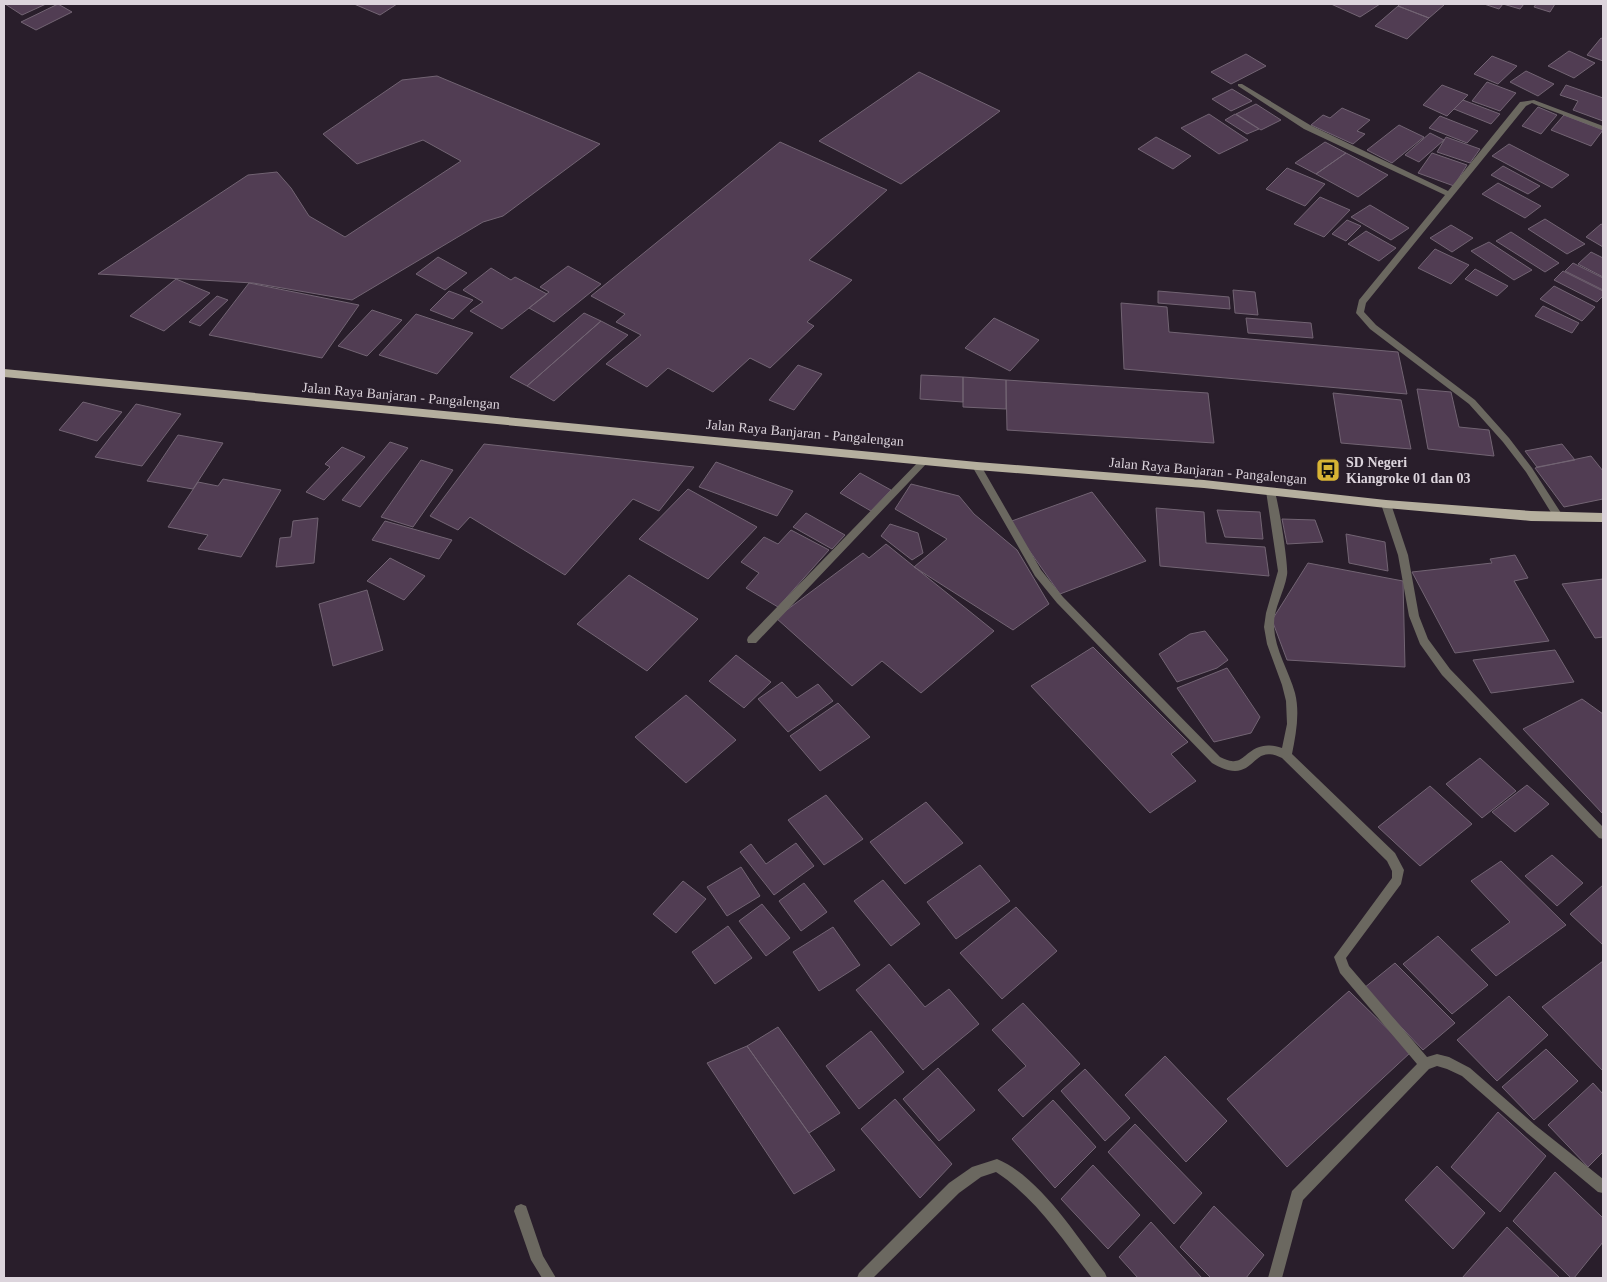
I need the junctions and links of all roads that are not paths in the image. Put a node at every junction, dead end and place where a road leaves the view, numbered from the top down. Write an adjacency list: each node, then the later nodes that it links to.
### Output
1 (1240, 85): 3 (street)
2 (1603, 128): 3 (street)
3 (1450, 195): 9 (street)
4 (4, 373): 5 (main road, Jalan Raya Banjaran - Pangalengan)
5 (925, 460): 6 (main road, Jalan Raya Banjaran - Pangalengan); 11 (street)
6 (977, 466): 7 (main road, Jalan Raya Banjaran - Pangalengan); 12 (street)
7 (1271, 491): 8 (main road, Jalan Raya Banjaran - Pangalengan); 12 (street)
8 (1386, 504): 9 (main road, Jalan Raya Banjaran - Pangalengan); 13 (street)
9 (1558, 516): 10 (main road, Jalan Raya Banjaran - Pangalengan)
10 (1603, 518)
11 (752, 640)
12 (1286, 754): 14 (street)
13 (1603, 834)
14 (1425, 1064): 15 (street); 20 (street)
15 (1603, 1187)
16 (521, 1211): 17 (street)
17 (549, 1278)
18 (864, 1278): 19 (street)
19 (1100, 1278)
20 (1275, 1278)

